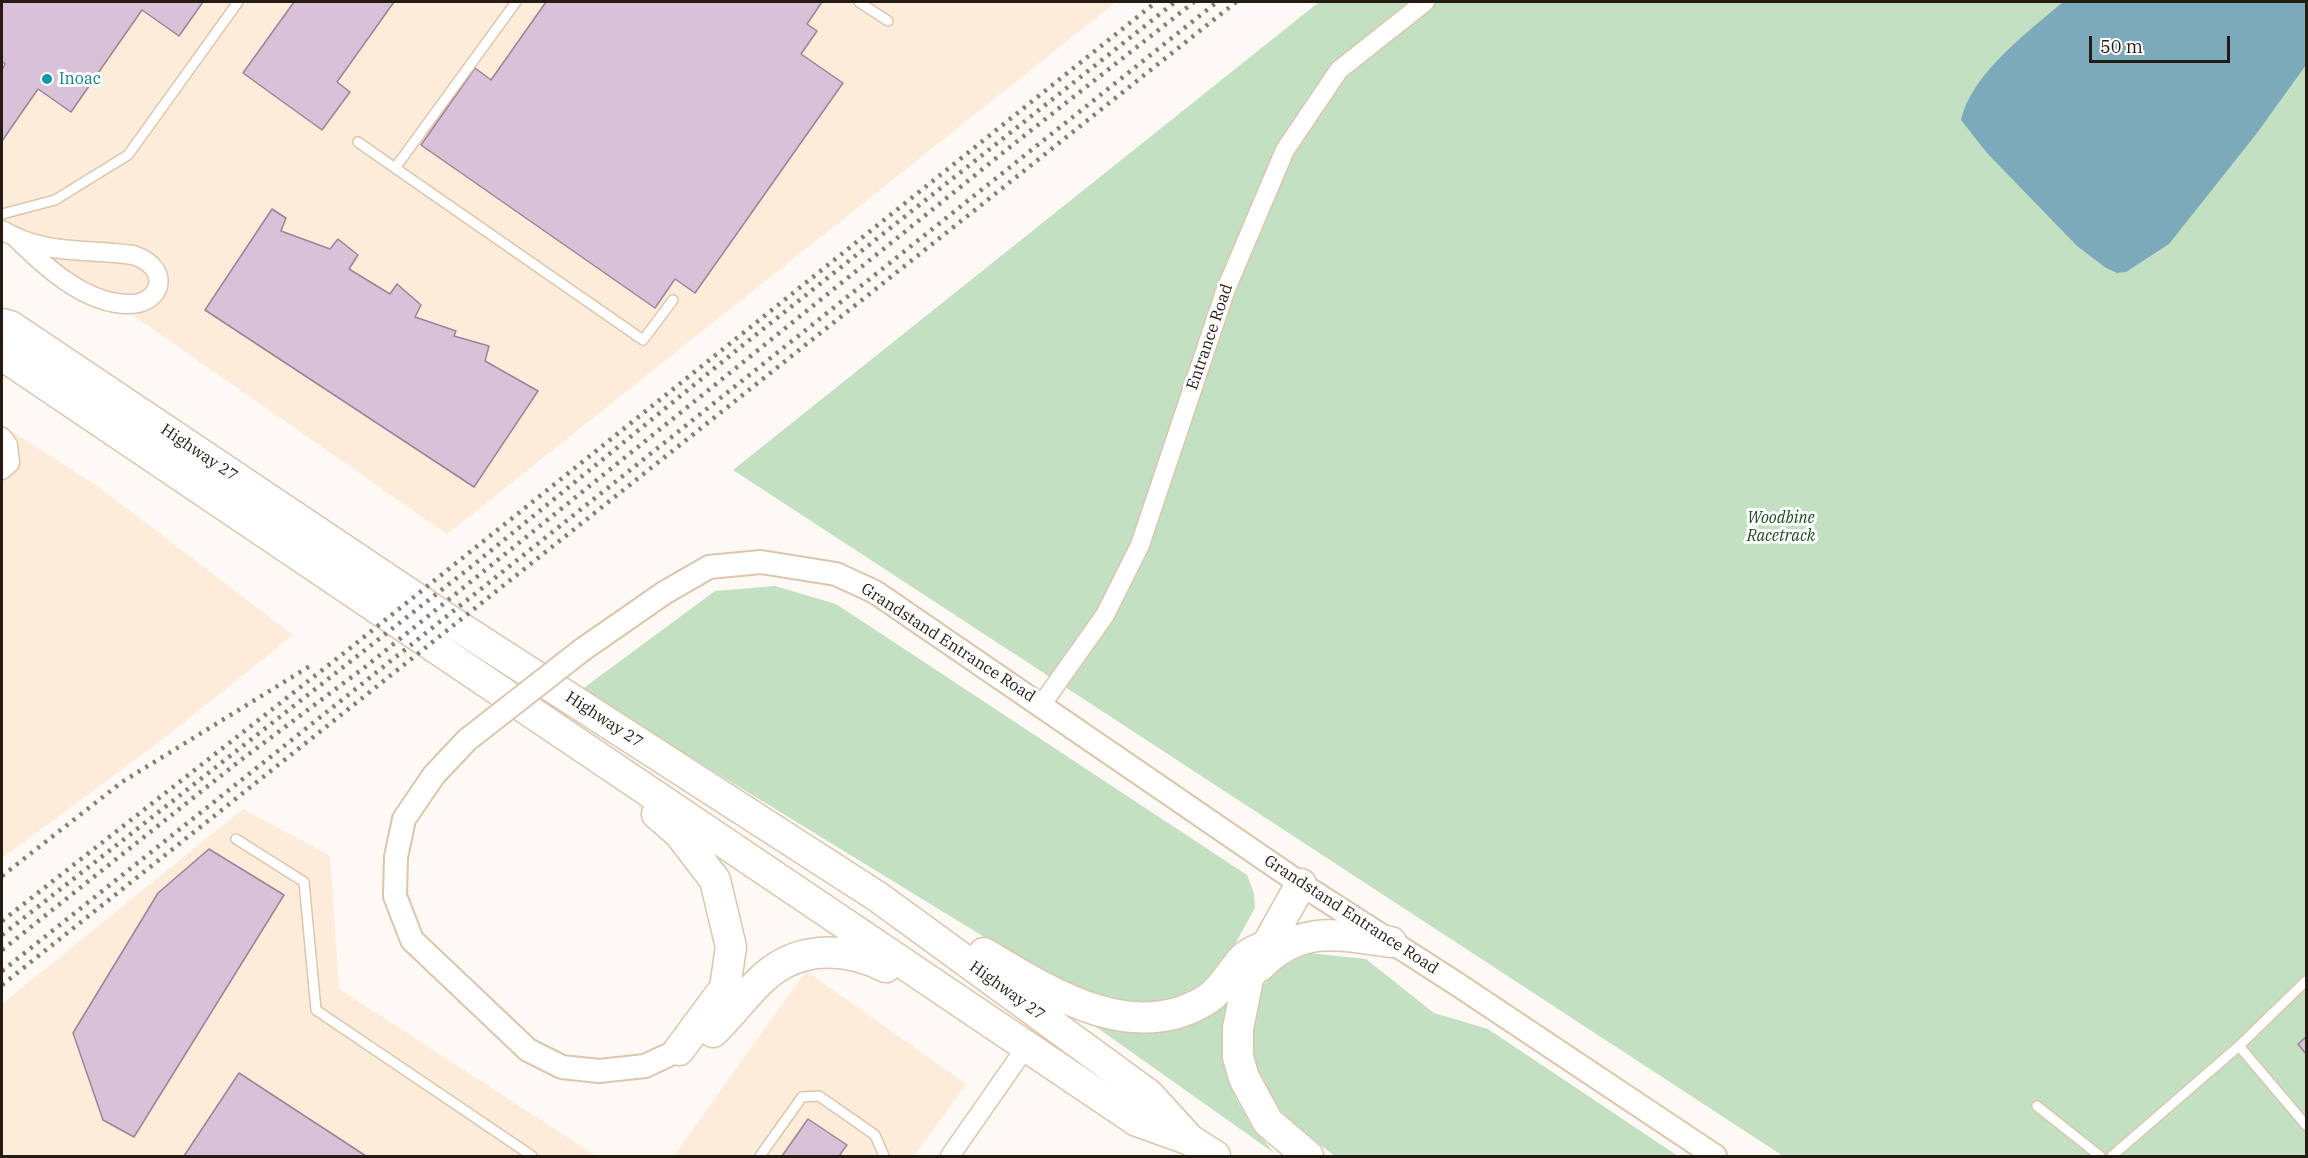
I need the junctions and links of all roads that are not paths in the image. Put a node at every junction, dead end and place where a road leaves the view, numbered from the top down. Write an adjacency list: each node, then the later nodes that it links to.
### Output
1 (238, 2): 8 (lane)
2 (516, 2): 7 (lane)
3 (859, 2): 5 (lane)
4 (1425, 2): 15 (street, Entrance Road)
5 (888, 21)
6 (358, 142): 7 (lane)
7 (395, 168): 10 (lane)
8 (2, 214)
9 (8, 233): 9 (street)
10 (673, 300)
11 (2, 324): 19 (main road, Highway 27)
12 (2, 354): 16 (main road, Highway 27)
13 (2, 437): 14 (street)
14 (2, 470)
15 (1042, 704): 18 (street, Grandstand Entrance Road); 27 (street, Grandstand Entrance Road, bridge)
16 (564, 734): 24 (main road, Highway 27); 27 (main road)
17 (236, 839): 31 (lane)
18 (1301, 884): 20 (street, Grandstand Entrance Road); 21 (main road)
19 (878, 897): 21 (main road); 30 (main road, Highway 27)
20 (1390, 942): 22 (main road); 37 (street, Grandstand Entrance Road)
21 (1267, 945): 22 (main road)
22 (1248, 979): 36 (main road)
23 (2307, 981): 25 (lane)
24 (983, 1019): 26 (main road, Highway 27); 27 (main road)
25 (2239, 1046): 29 (lane); 39 (lane)
26 (1026, 1047): 30 (main road, Highway 27); 34 (street)
27 (678, 1050)
28 (2037, 1106): 38 (lane)
29 (2307, 1125)
30 (1190, 1140): 35 (main road, Highway 27)
31 (532, 1156)
32 (760, 1156): 33 (lane)
33 (884, 1156)
34 (950, 1156)
35 (1215, 1156)
36 (1308, 1156)
37 (1715, 1156)
38 (2100, 1156)
39 (2112, 1156)

